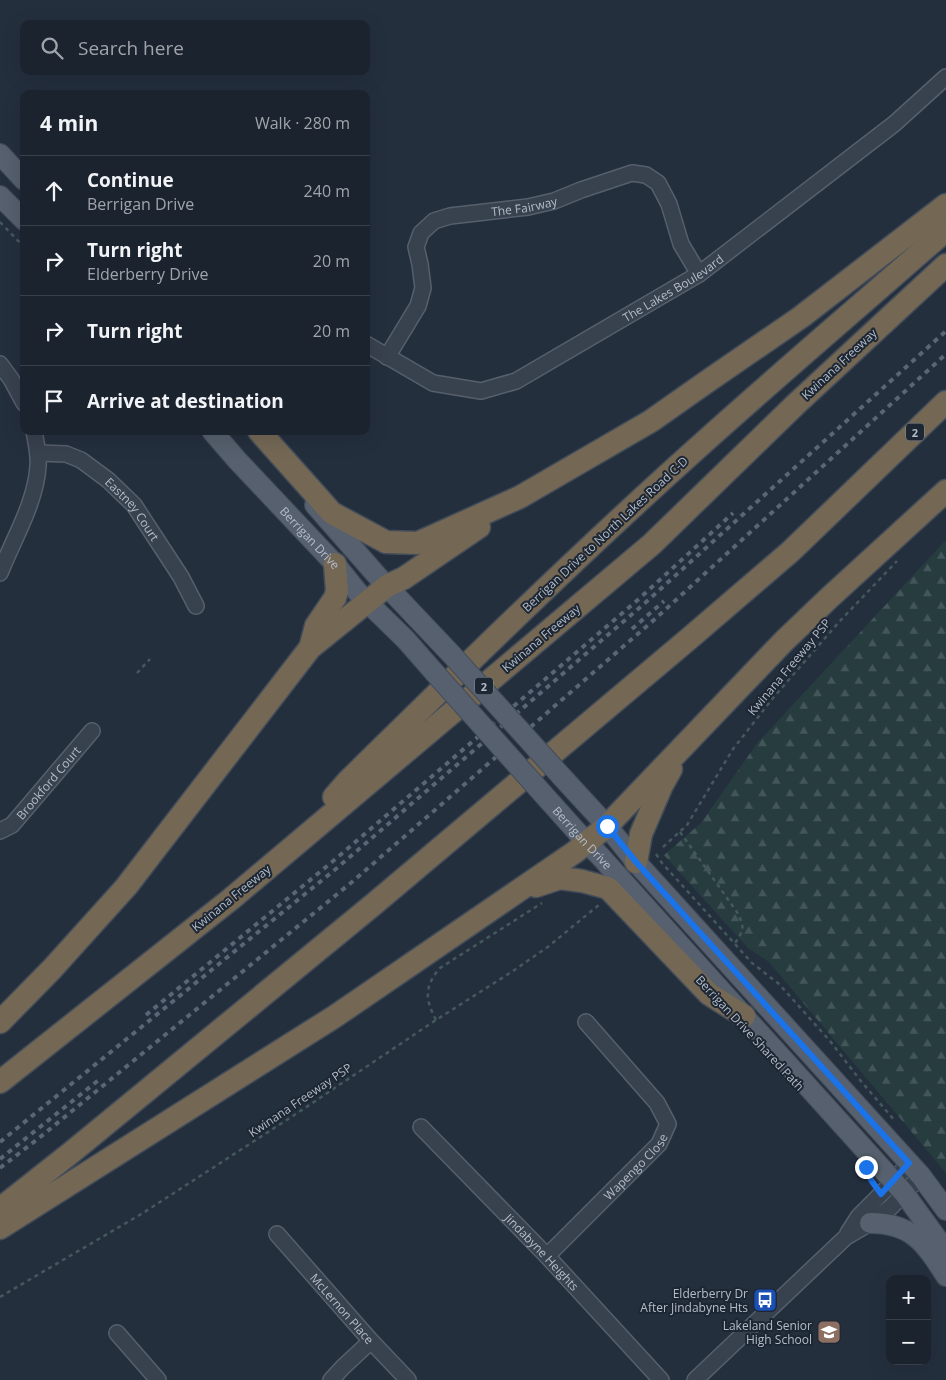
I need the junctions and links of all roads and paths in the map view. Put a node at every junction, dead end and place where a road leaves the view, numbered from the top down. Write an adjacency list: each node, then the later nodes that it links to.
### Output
1 (946, 76): 11 (street, The Lakes Boulevard)
2 (0, 154): 3 (main road)
3 (20, 176)
4 (0, 196): 6 (main road)
5 (946, 205): 25 (highway)
6 (20, 216)
7 (0, 222): 9 (path)
8 (946, 230): 43 (highway, Berrigan Drive to North Lakes Road C-D)
9 (20, 243)
10 (946, 265): 43 (highway, Kwinana Freeway / 2)
11 (698, 274): 13 (street, The Lakes Boulevard); 13 (street, The Fairway)
12 (370, 346): 13 (street, The Lakes Boulevard)
13 (387, 357)
14 (0, 364): 15 (street)
15 (20, 396)
16 (946, 402): 23 (highway, 2)
17 (946, 417): 23 (highway)
18 (35, 435): 22 (street)
19 (215, 435): 27 (main road, Berrigan Drive)
20 (253, 435): 29 (main road, Berrigan Drive)
21 (263, 435): 25 (highway)
22 (38, 453): 28 (street); 31 (street, Eastney Court)
23 (885, 462): 58 (highway, 2)
24 (946, 491): 36 (highway)
25 (520, 497): 29 (highway)
26 (897, 562): 39 (path, Kwinana Freeway PSP)
27 (335, 564): 30 (main road, Berrigan Drive); 32 (highway)
28 (0, 574)
29 (386, 586): 30 (highway); 37 (main road, Berrigan Drive, bridge)
30 (367, 601): 32 (highway); 41 (main road, Berrigan Drive, bridge)
31 (196, 606)
32 (310, 648): 51 (highway)
33 (150, 659): 34 (path)
34 (137, 674)
35 (92, 731): 38 (street, Brookford Court)
36 (680, 750): 37 (highway); 40 (highway)
37 (607, 826): 41 (highway); 44 (main road, Berrigan Drive)
38 (0, 831)
39 (680, 832): 42 (path, Kwinana Freeway PSP); 48 (path)
40 (641, 834): 44 (highway); 48 (path)
41 (586, 842): 45 (highway); 49 (main road, Berrigan Drive)
42 (663, 847)
43 (283, 856): 53 (highway, Kwinana Freeway / 2)
44 (636, 862): 56 (main road, Berrigan Drive)
45 (518, 891): 49 (highway); 61 (highway)
46 (543, 902): 50 (path)
47 (601, 903): 50 (path, Kwinana Freeway PSP)
48 (735, 944): 54 (path)
49 (744, 1016): 57 (main road, Berrigan Drive)
50 (436, 1020): 67 (path, Kwinana Freeway PSP)
51 (0, 1022)
52 (586, 1022): 65 (street, Wapengo Close)
53 (0, 1082)
54 (899, 1126)
55 (421, 1127): 65 (street, Jindabyne Heights)
56 (915, 1170): 57 (street); 59 (main road, Berrigan Drive)
57 (899, 1187): 60 (street); 63 (street); 64 (main road, Berrigan Drive)
58 (0, 1209)
59 (946, 1210)
60 (870, 1223): 63 (street); 66 (main road)
61 (0, 1228)
62 (277, 1234): 69 (street, McLernon Place)
63 (846, 1237): 74 (street)
64 (946, 1250)
65 (547, 1256): 73 (street, Jindabyne Heights)
66 (946, 1276)
67 (0, 1297)
68 (117, 1333): 70 (street)
69 (371, 1341): 71 (street); 72 (street, McLernon Place)
70 (158, 1380)
71 (331, 1380)
72 (408, 1380)
73 (661, 1380)
74 (695, 1380)

